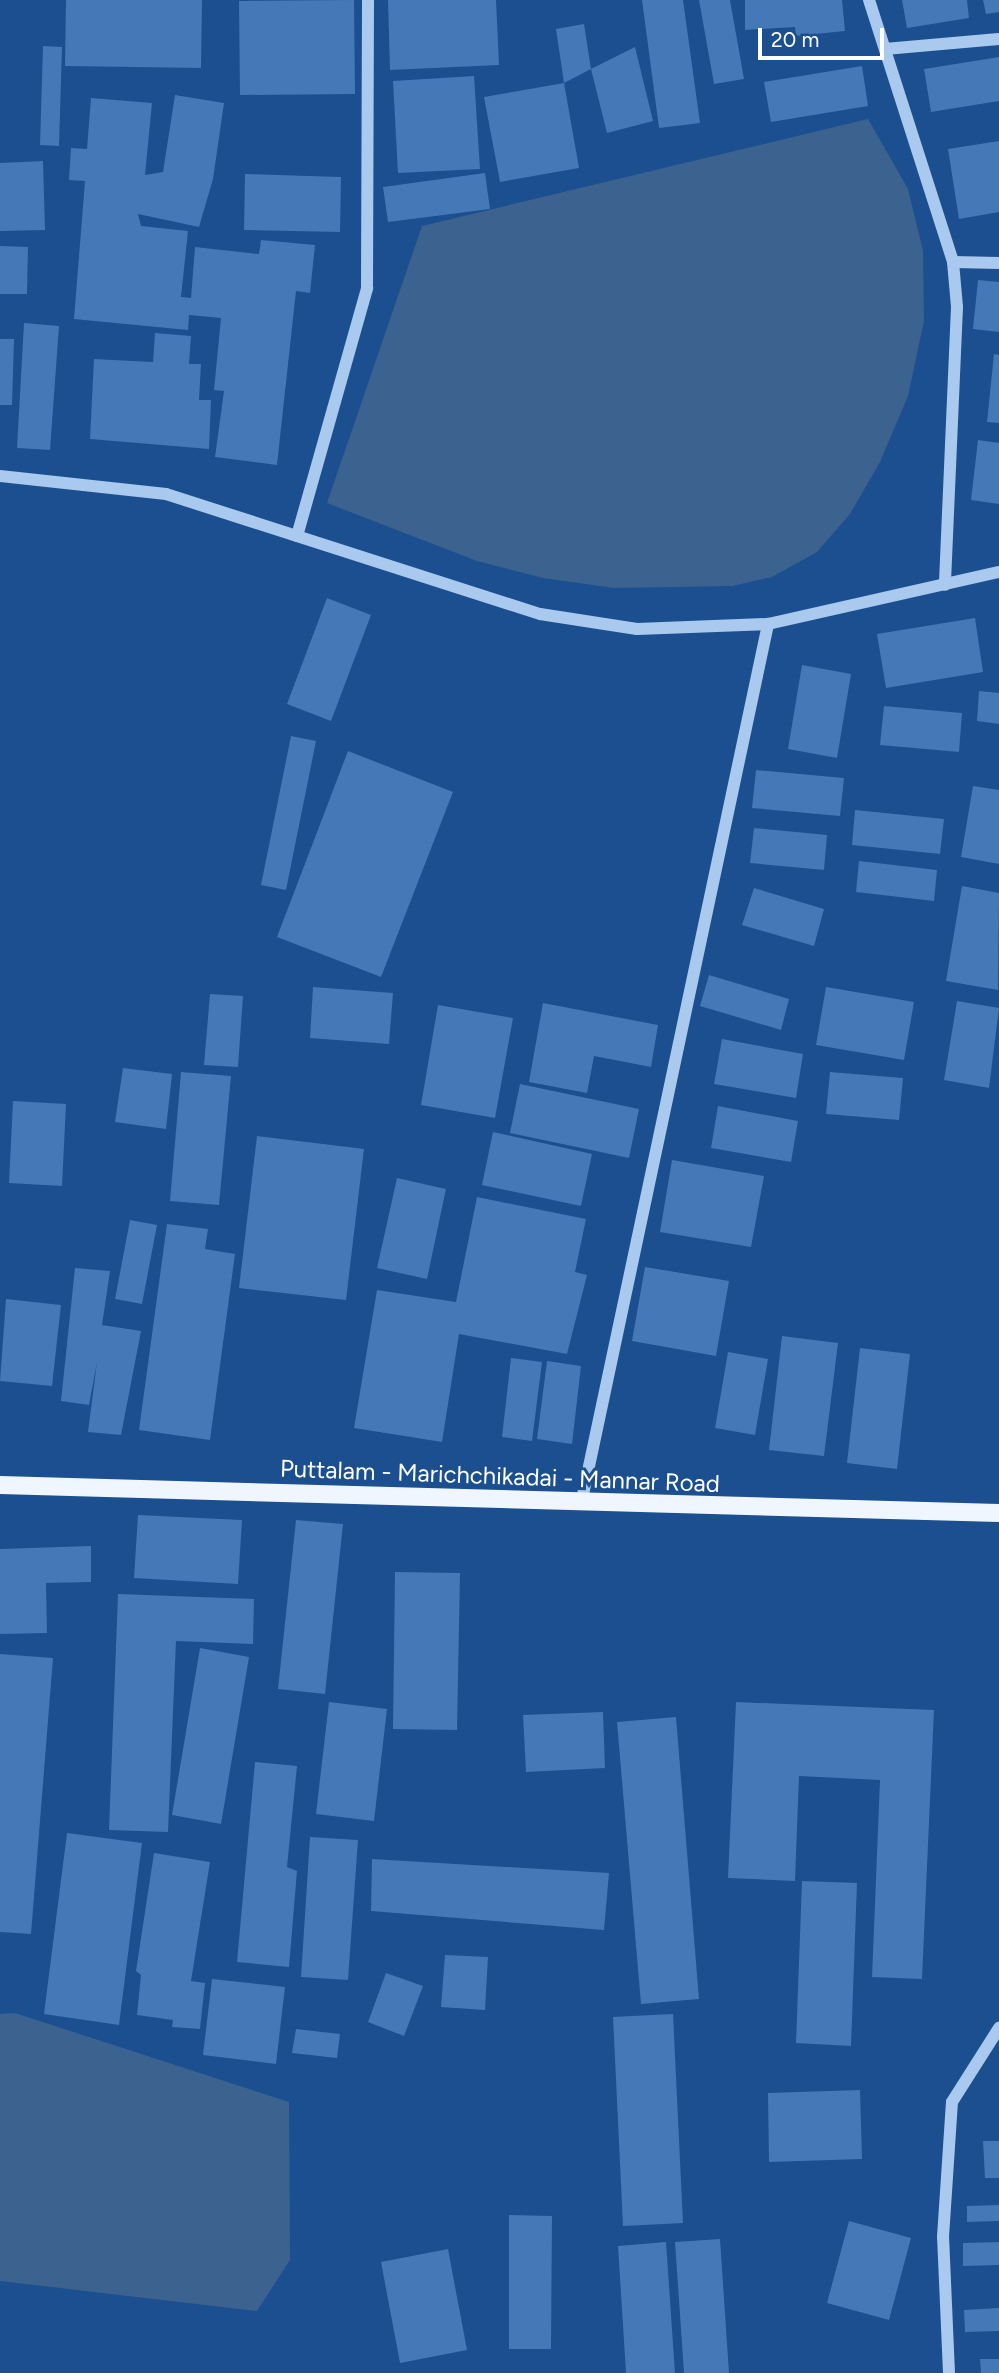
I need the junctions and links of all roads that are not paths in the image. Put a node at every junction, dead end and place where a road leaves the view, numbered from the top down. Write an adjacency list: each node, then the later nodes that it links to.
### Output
1 (368, 0): 8 (street)
2 (869, 0): 4 (street)
3 (999, 39): 4 (street)
4 (885, 48): 5 (street)
5 (953, 262): 6 (street); 10 (street)
6 (999, 263)
7 (0, 476): 8 (street)
8 (297, 536): 11 (street)
9 (999, 572): 10 (street)
10 (945, 584): 11 (street)
11 (768, 624): 13 (street)
12 (0, 1485): 13 (main road, Puttalam - Marichchikadai - Mannar Road)
13 (581, 1504): 14 (main road, Puttalam - Marichchikadai - Mannar Road)
14 (999, 1513)
15 (999, 2028): 16 (street)
16 (949, 2373)

